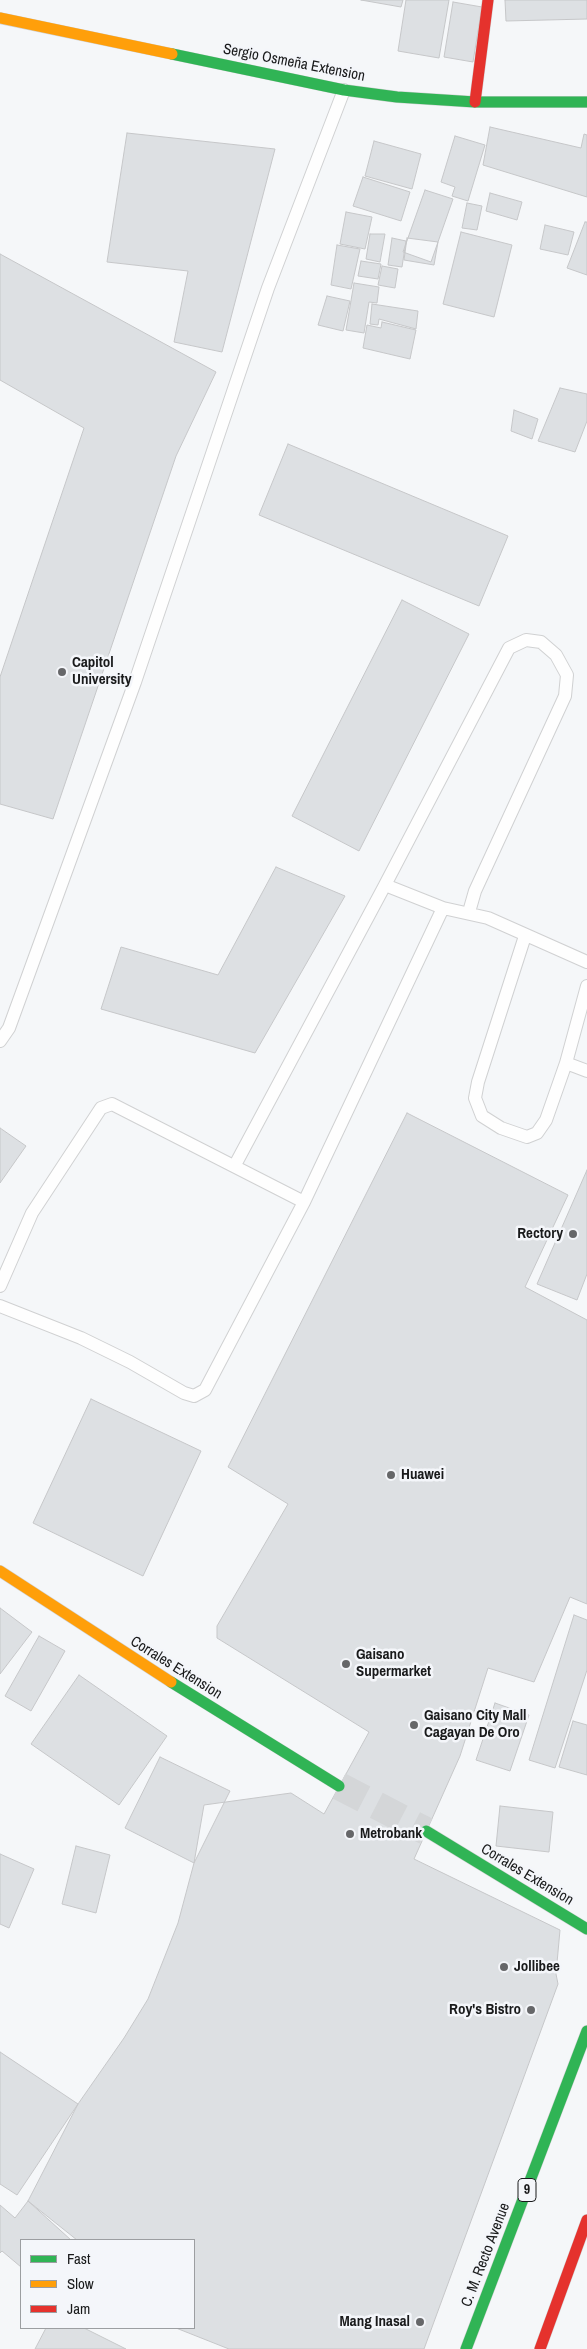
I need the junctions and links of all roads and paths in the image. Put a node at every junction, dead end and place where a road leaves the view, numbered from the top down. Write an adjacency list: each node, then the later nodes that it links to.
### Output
1 (488, 0): 4 (main road)
2 (0, 18): 3 (main road, Sergio Osmeña Extension)
3 (344, 90): 4 (main road, Sergio Osmeña Extension); 12 (lane)
4 (475, 102): 5 (main road, Sergio Osmeña Extension)
5 (587, 102)
6 (385, 885): 7 (lane); 8 (lane); 15 (lane)
7 (443, 908): 8 (lane); 16 (lane)
8 (469, 912): 9 (lane)
9 (525, 936): 10 (lane); 13 (lane)
10 (587, 962)
11 (587, 986): 13 (lane)
12 (0, 1041)
13 (566, 1063): 14 (lane)
14 (587, 1071)
15 (235, 1165): 16 (lane); 17 (lane)
16 (304, 1202): 18 (lane)
17 (0, 1286)
18 (0, 1306)
19 (0, 1571): 20 (main road, Corrales Extension)
20 (339, 1786)
21 (426, 1831): 22 (main road, Corrales Extension)
22 (587, 1929)
23 (587, 2031): 25 (main road, C. M. Recto Avenue / 9)
24 (587, 2220): 26 (main road)
25 (466, 2349)
26 (540, 2349)

